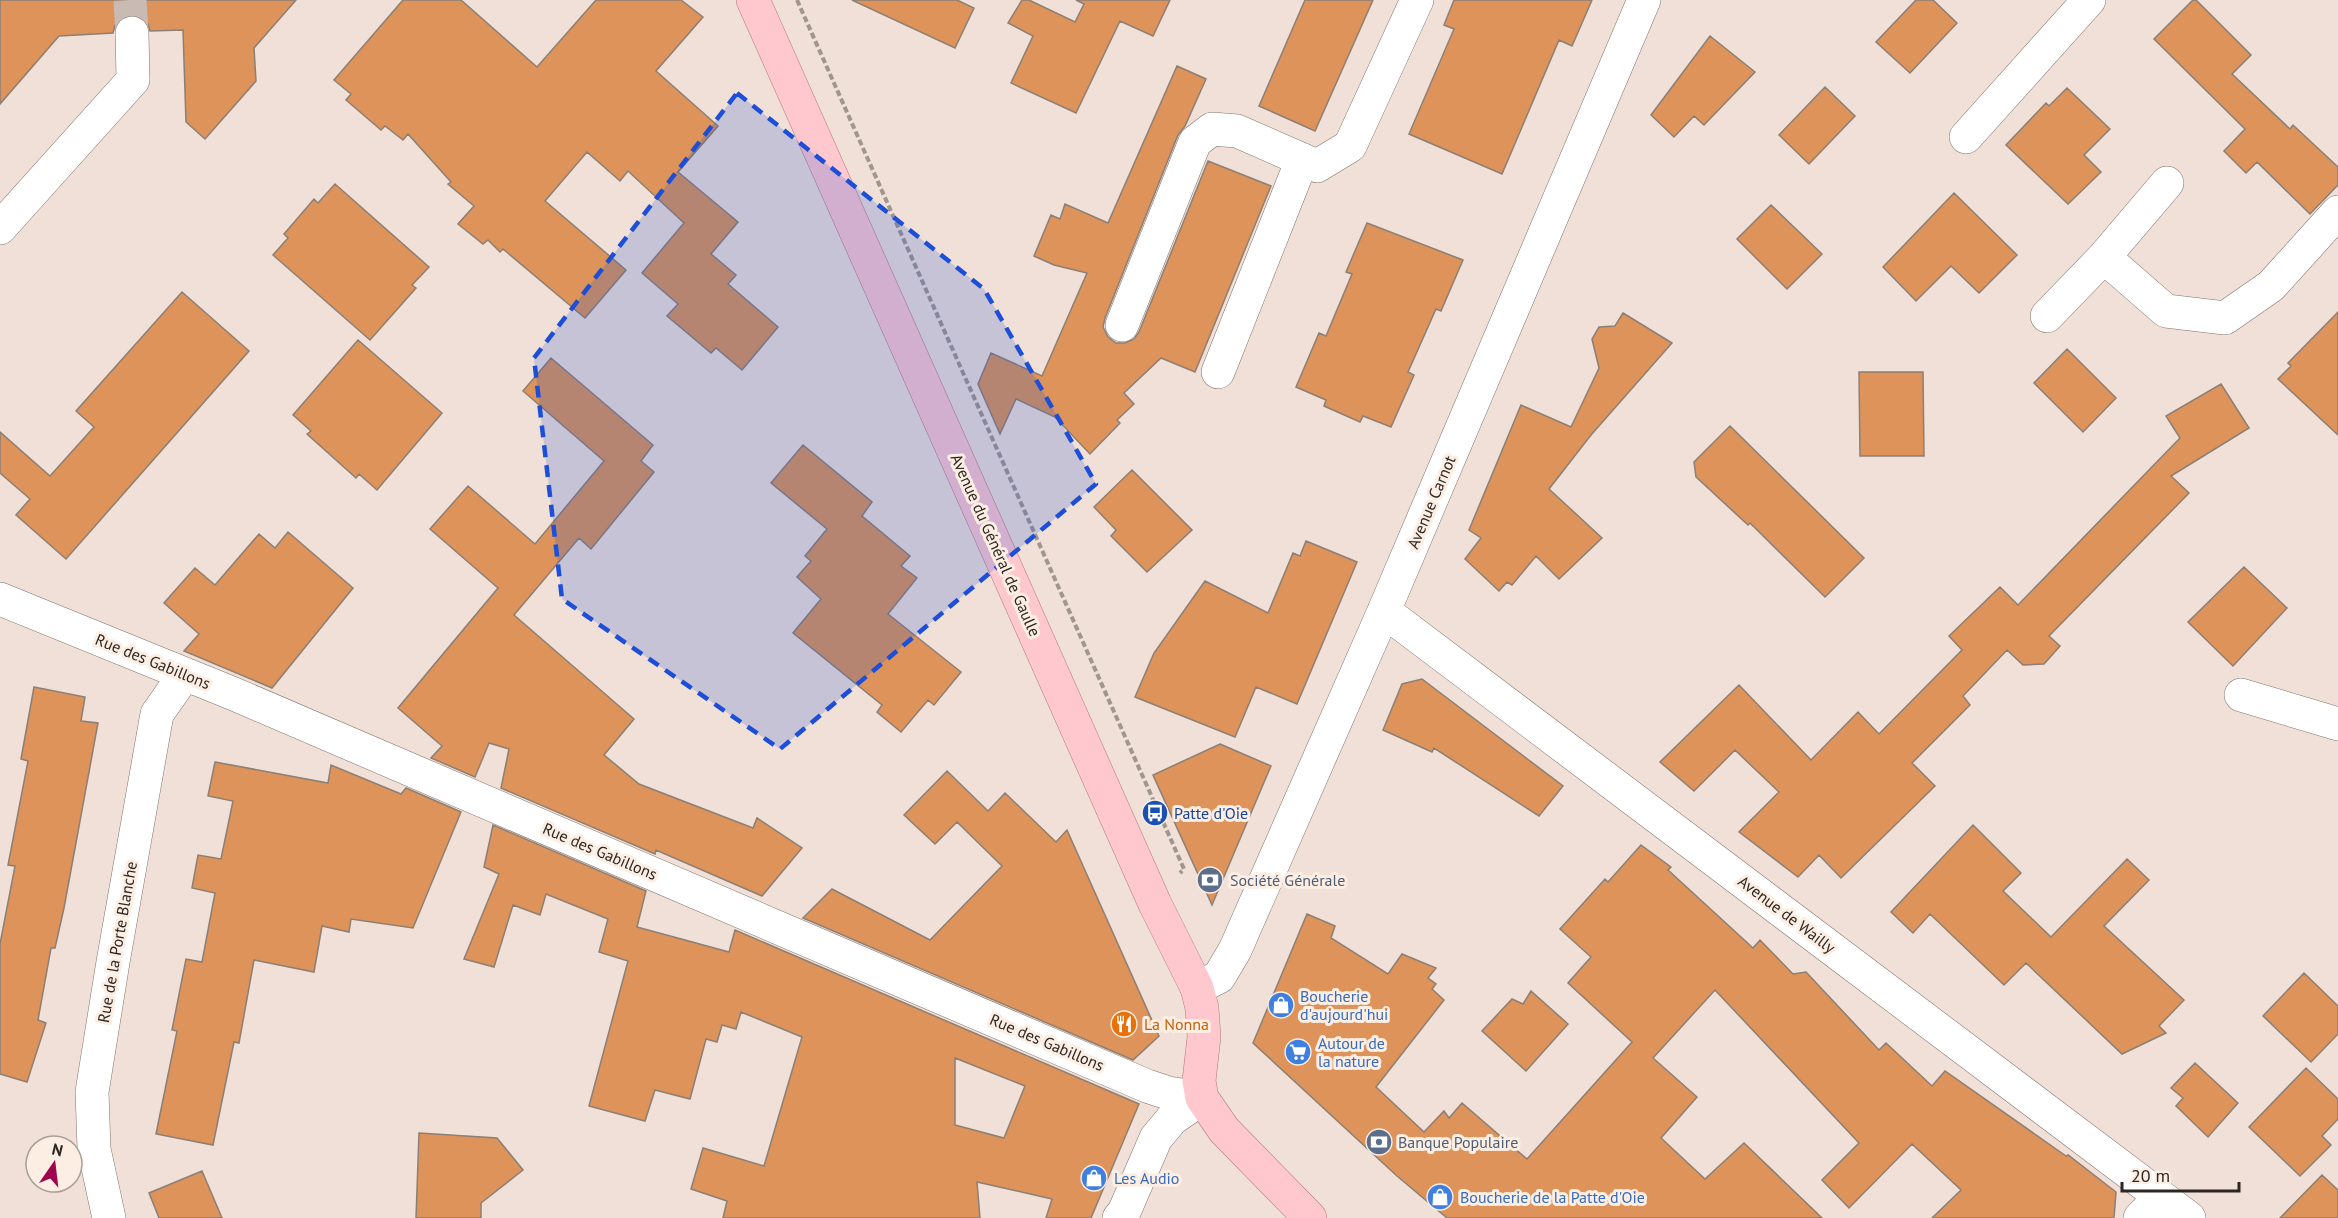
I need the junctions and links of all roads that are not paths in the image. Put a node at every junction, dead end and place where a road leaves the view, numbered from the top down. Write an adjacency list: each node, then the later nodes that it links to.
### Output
1 (753, 0): 20 (main road, Avenue du Général de Gaulle)
2 (1417, 0): 7 (street)
3 (1644, 0): 16 (street, Avenue Carnot)
4 (2089, 0): 6 (street)
5 (132, 33): 10 (street)
6 (1966, 137)
7 (1302, 160): 13 (street); 14 (street)
8 (2167, 183): 11 (street)
9 (2338, 212): 11 (street)
10 (0, 228)
11 (2104, 257): 12 (street)
12 (2047, 316)
13 (1122, 325)
14 (1218, 372)
15 (0, 599): 17 (street, Rue des Gabillons)
16 (1384, 611): 20 (street, Avenue Carnot); 22 (street, Avenue de Wailly)
17 (184, 674): 21 (street, Rue des Gabillons); 24 (street, Rue de la Porte Blanche)
18 (2241, 695): 19 (street)
19 (2338, 724)
20 (1197, 988): 21 (main road, Avenue du Général de Gaulle)
21 (1202, 1098): 23 (street); 25 (main road)
22 (2151, 1208): 26 (street, Avenue de Wailly)
23 (1121, 1215)
24 (109, 1218)
25 (1310, 1218)
26 (2189, 1218)

